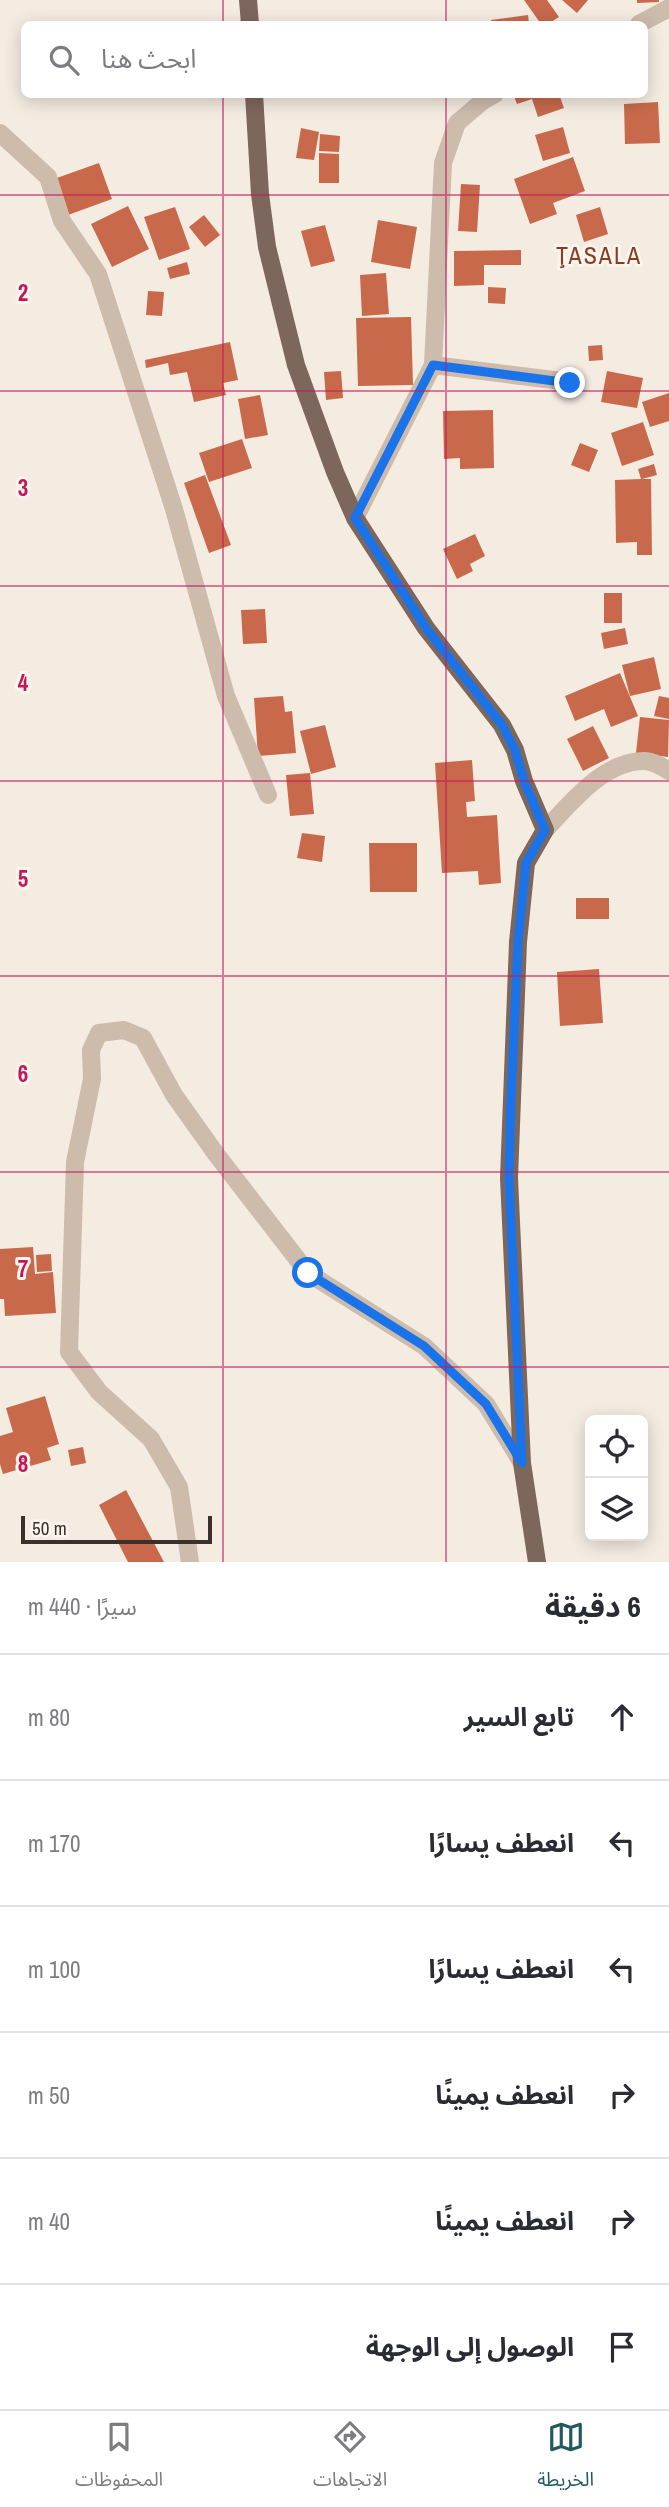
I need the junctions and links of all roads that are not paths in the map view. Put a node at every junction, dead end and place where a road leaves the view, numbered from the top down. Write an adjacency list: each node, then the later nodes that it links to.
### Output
1 (248, 0): 3 (main road)
2 (669, 8): 4 (street)
3 (250, 21)
4 (645, 21)
5 (254, 98): 10 (main road)
6 (488, 98): 8 (street)
7 (0, 134): 12 (street)
8 (433, 365): 9 (street); 10 (street)
9 (570, 383)
10 (355, 518): 13 (main road)
11 (669, 771): 13 (street)
12 (268, 795)
13 (545, 830): 14 (main road)
14 (522, 1463): 15 (street); 16 (main road)
15 (190, 1562)
16 (537, 1562)

